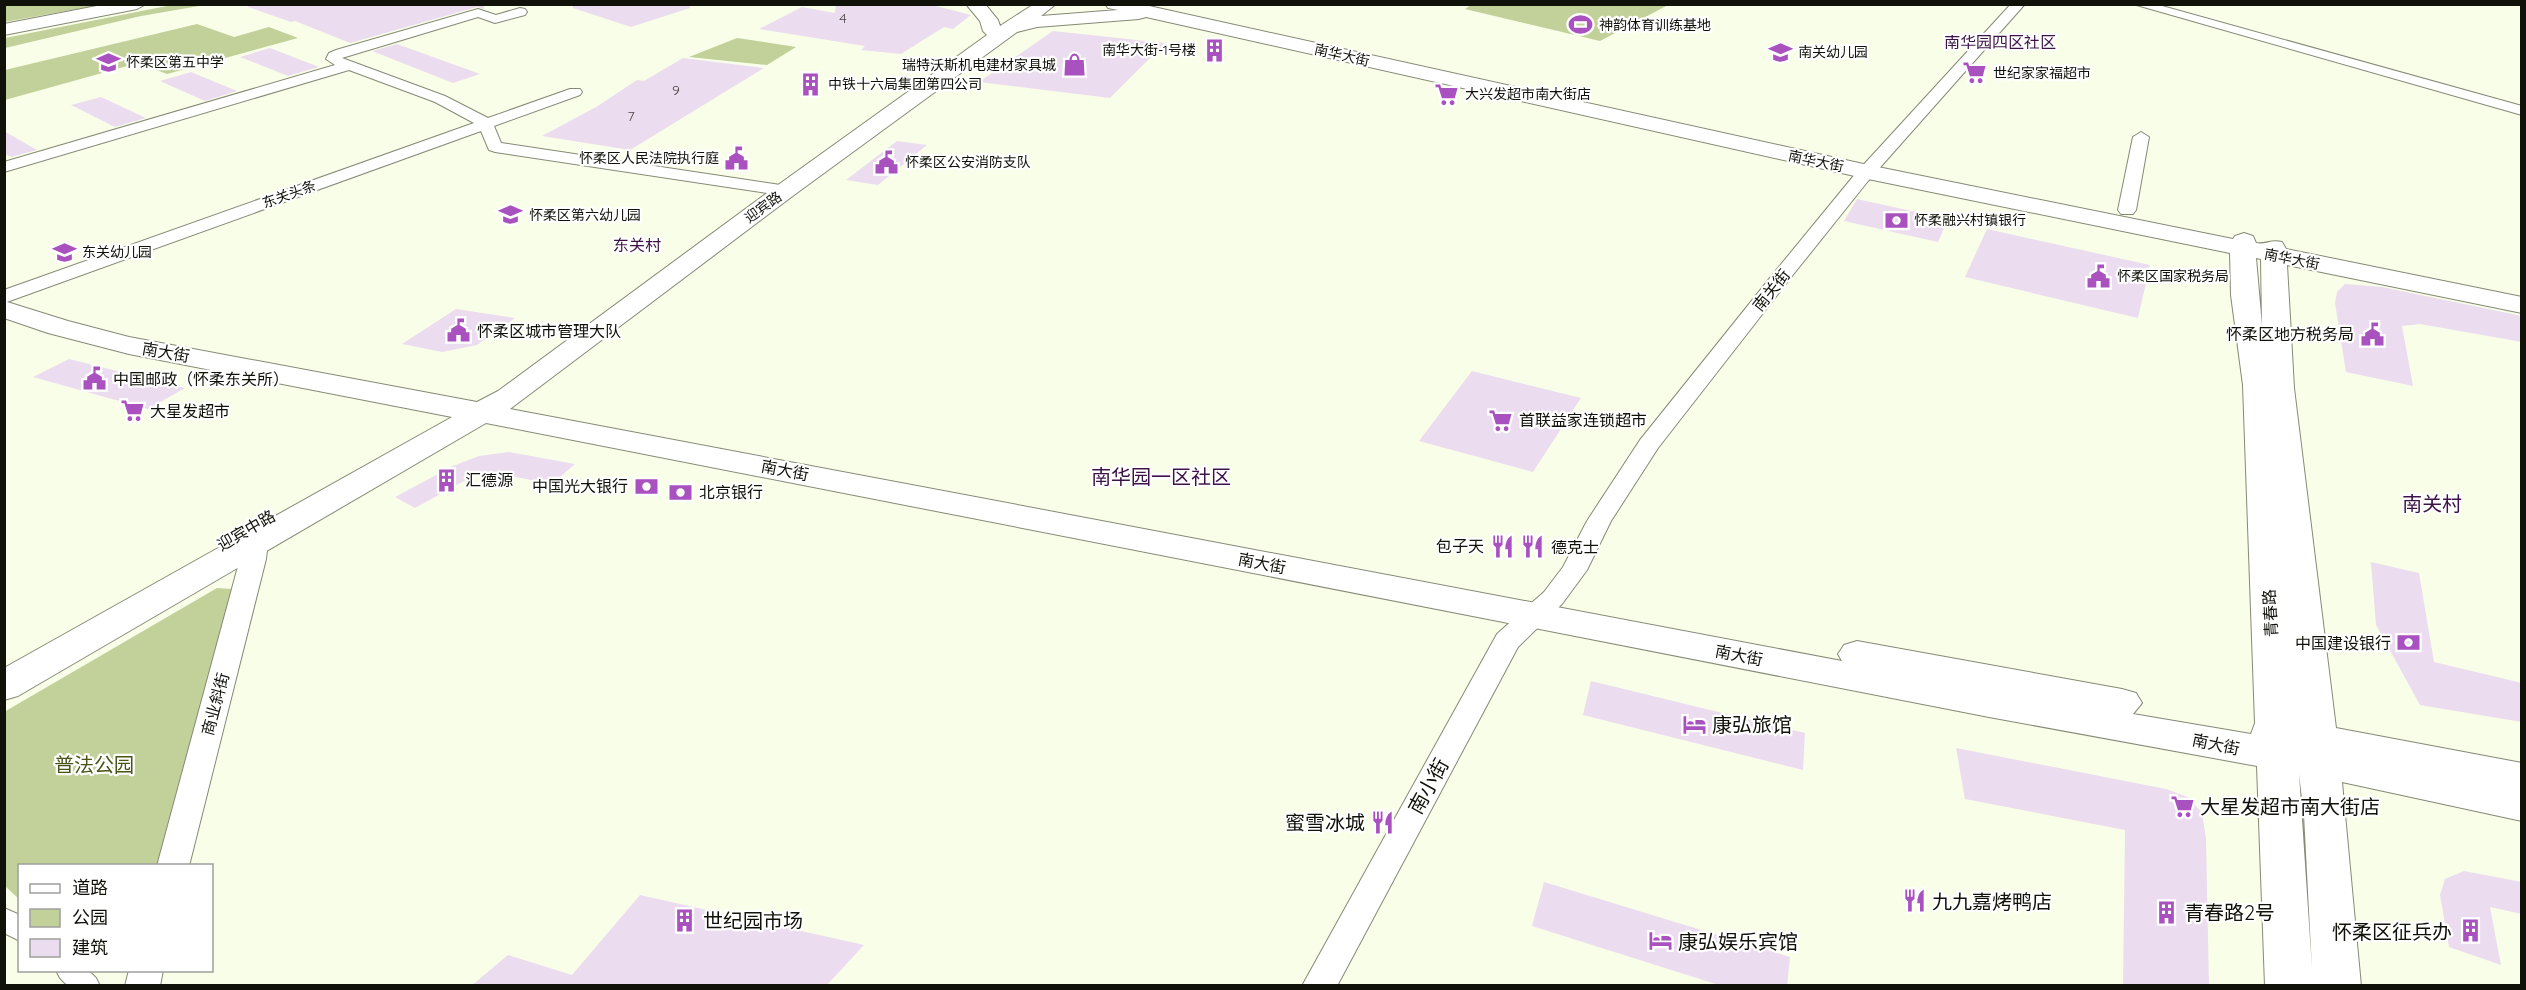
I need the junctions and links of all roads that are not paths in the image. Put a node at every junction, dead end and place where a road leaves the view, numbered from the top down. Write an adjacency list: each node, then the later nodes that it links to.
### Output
1 (117, 4): 11 (main road)
2 (137, 4): 11 (main road)
3 (975, 4): 12 (main road)
4 (1026, 4): 12 (main road, 迎宾路)
5 (1047, 4): 12 (main road, 迎宾路)
6 (1114, 4): 9 (main road, 南华大街)
7 (2019, 4): 19 (street, 南关街)
8 (2139, 4): 15 (street)
9 (1171, 10): 12 (main road); 19 (main road, 南华大街); 19 (main road, 南华大街)
10 (520, 12): 13 (street)
11 (4, 28)
12 (998, 31): 20 (main road, 迎宾路); 26 (main road, 迎宾路)
13 (350, 65): 16 (street); 18 (street)
14 (575, 92): 16 (street, 东关头条)
15 (2522, 111)
16 (485, 123): 20 (street); 23 (street, 东关头条)
17 (2141, 137): 21 (street)
18 (4, 167)
19 (1870, 170): 22 (main road, 南华大街); 28 (street, 南关街)
20 (774, 189): 26 (main road, 迎宾路)
21 (2127, 210)
22 (2258, 248): 24 (main road, 南华大街); 25 (main road, 南华大街); 31 (main road, 青春路); 32 (main road, 青春路)
23 (7, 297): 26 (main road, 南大街)
24 (2522, 297)
25 (2522, 305)
26 (484, 403): 27 (main road, 迎宾中路); 28 (main road, 南大街); 29 (main road, 迎宾中路)
27 (255, 542): 30 (main road, 迎宾中路); 35 (street, 商业斜街)
28 (1543, 607): 31 (main road, 南大街); 40 (street, 南小街)
29 (4, 669)
30 (4, 686)
31 (2276, 745): 32 (main road, 南大街); 41 (main road, 青春路)
32 (2318, 751): 33 (main road, 南大街); 34 (main road, 南大街); 42 (main road, 青春路)
33 (2522, 779)
34 (2522, 805)
35 (174, 864)
36 (4, 918): 37 (street)
37 (18, 928)
38 (71, 972): 39 (street)
39 (87, 986)
40 (1319, 986)
41 (2289, 986)
42 (2337, 986)

